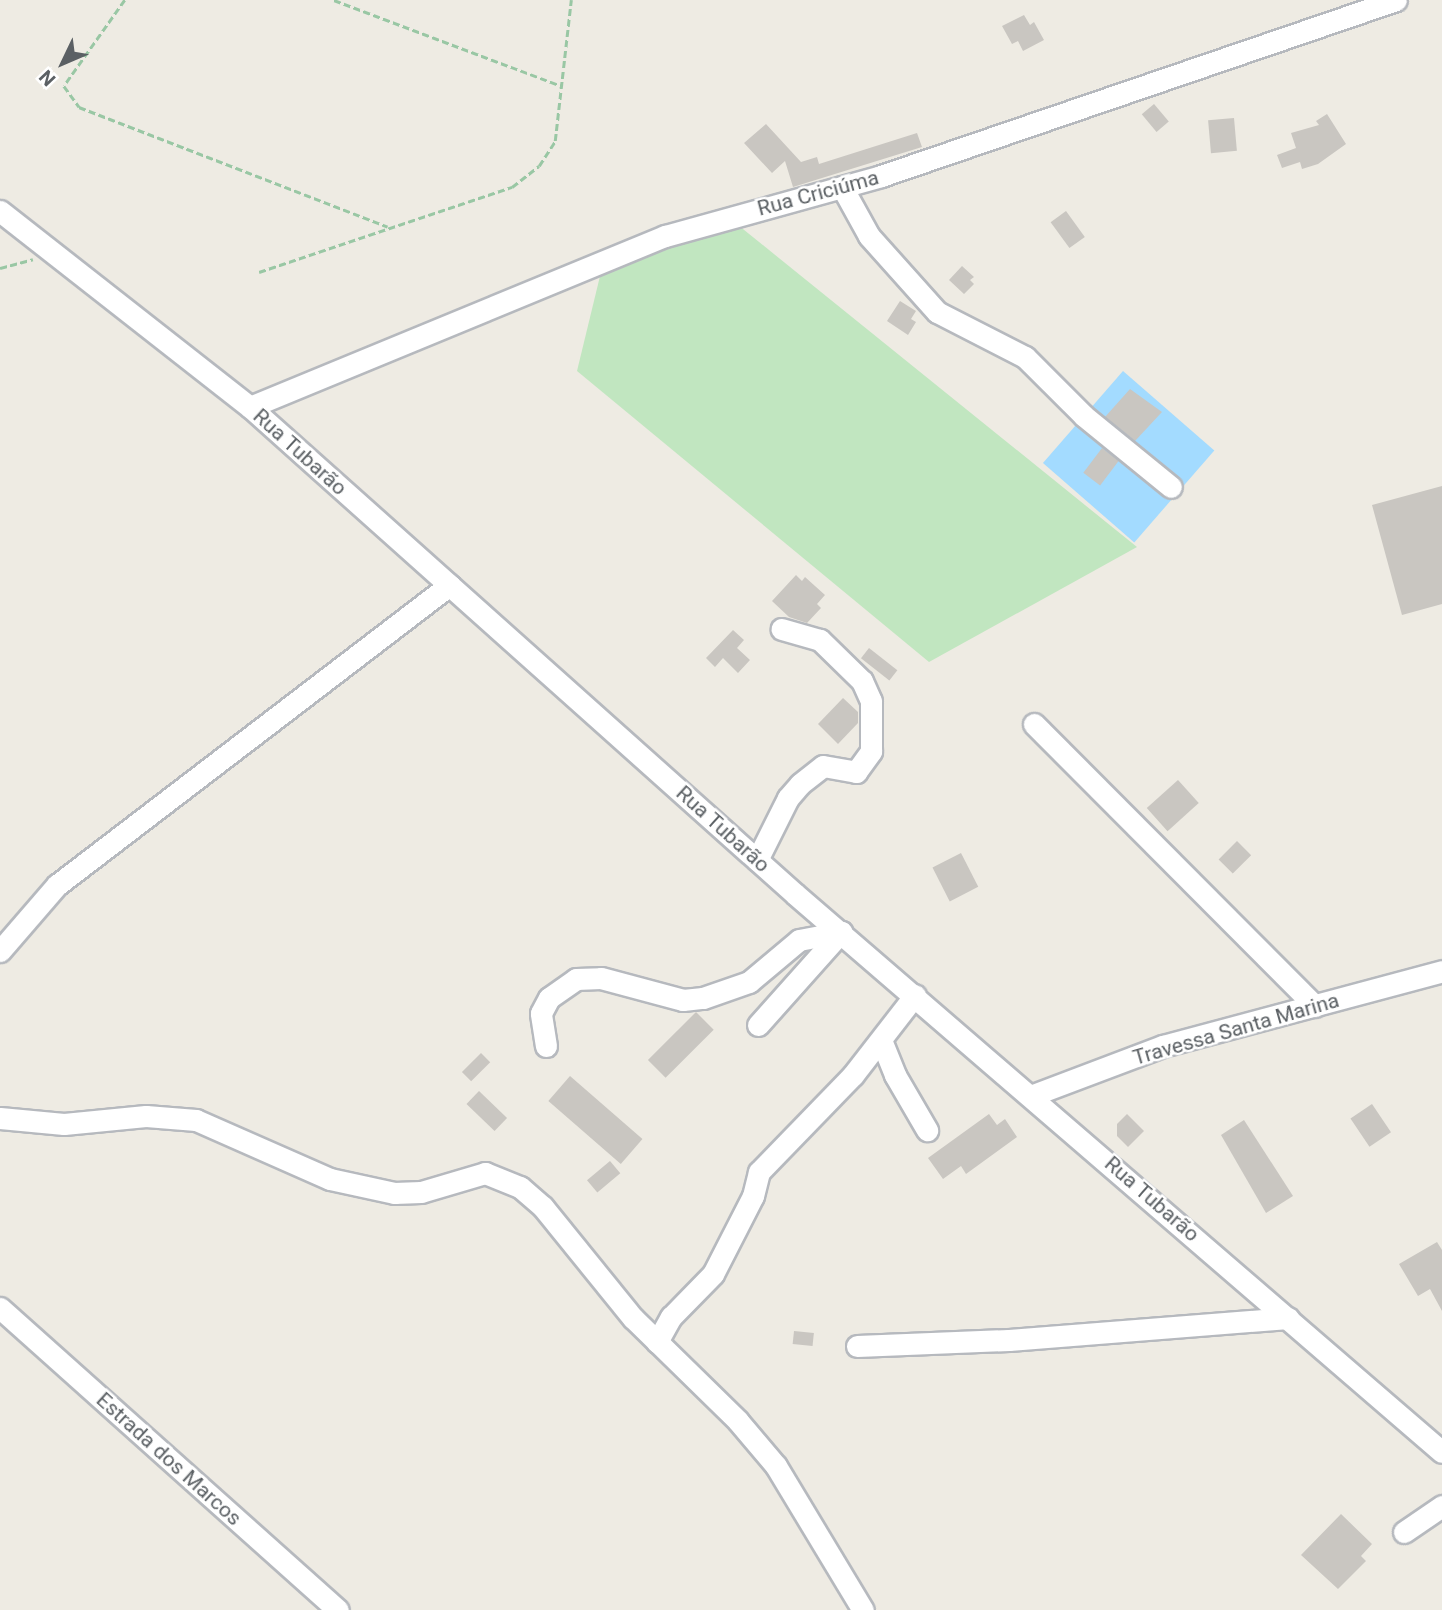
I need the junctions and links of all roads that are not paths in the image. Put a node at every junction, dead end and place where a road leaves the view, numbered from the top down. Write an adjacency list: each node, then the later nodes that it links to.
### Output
1 (1396, 0): 2 (street, Rua Criciúma)
2 (842, 187): 4 (street, Rua Criciúma); 5 (street)
3 (0, 211): 4 (street, Rua Tubarão)
4 (250, 407): 6 (street, Rua Tubarão)
5 (1171, 487)
6 (449, 585): 9 (street, Rua Tubarão); 11 (street)
7 (782, 629): 9 (street)
8 (1034, 724): 14 (street)
9 (757, 860): 10 (street, Rua Tubarão)
10 (841, 932): 13 (street, Rua Tubarão); 15 (street); 17 (street)
11 (0, 951)
12 (1442, 971): 14 (street, Travessa Santa Marina)
13 (915, 995): 16 (street); 18 (street, Rua Tubarão)
14 (1315, 1006): 18 (street, Travessa Santa Marina)
15 (758, 1025)
16 (881, 1040): 20 (street); 23 (street)
17 (546, 1046)
18 (1033, 1095): 22 (street, Rua Tubarão)
19 (0, 1118): 23 (street)
20 (927, 1130)
21 (0, 1308): 28 (street, Estrada dos Marcos)
22 (1288, 1318): 24 (street); 25 (street, Rua Tubarão)
23 (657, 1342): 29 (street)
24 (857, 1346)
25 (1442, 1452)
26 (1442, 1506): 27 (street)
27 (1404, 1532)
28 (338, 1610)
29 (863, 1610)

